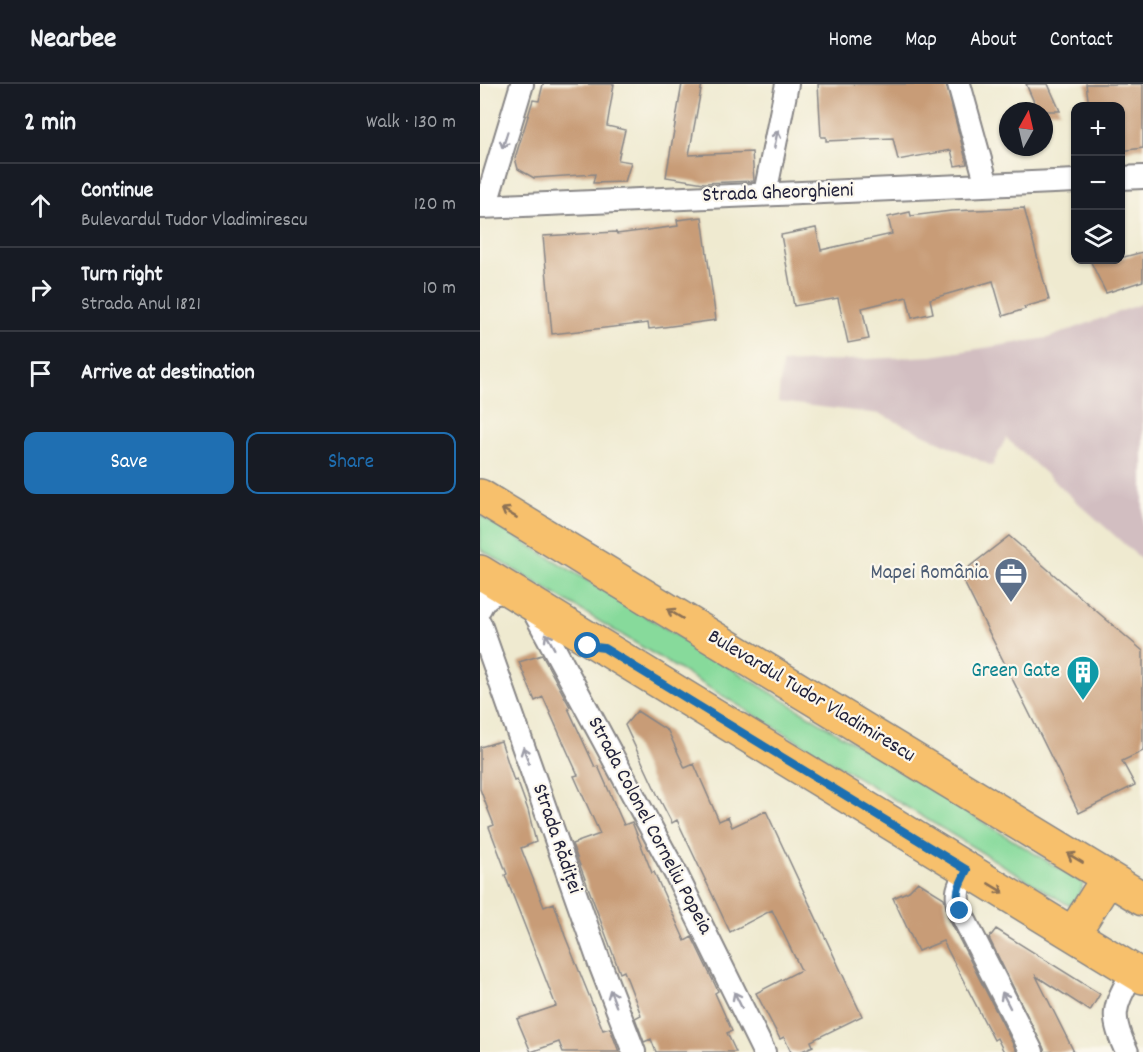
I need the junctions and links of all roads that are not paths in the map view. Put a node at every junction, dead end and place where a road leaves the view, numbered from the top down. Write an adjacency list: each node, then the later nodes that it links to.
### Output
1 (522, 84): 9 (street, one-way to 9)
2 (787, 84): 8 (street, one-way to 2)
3 (959, 84): 7 (street)
4 (1143, 177): 5 (street)
5 (1125, 178)
6 (1071, 180): 7 (street, Strada Gheorghieni)
7 (987, 184): 8 (street, Strada Gheorghieni)
8 (765, 194): 9 (street, Strada Gheorghieni)
9 (482, 207)
10 (480, 496): 18 (main road, Bulevardul Tudor Vladimirescu, one-way to 10)
11 (480, 572): 12 (main road)
12 (521, 598): 13 (street); 15 (main road); 16 (street, Strada Colonel Corneliu Popeia, one-way to 12)
13 (480, 608)
14 (480, 624): 22 (street, Strada Rădiței, one-way to 14)
15 (604, 648): 16 (street); 17 (main road)
16 (571, 679): 23 (street, Strada Colonel Corneliu Popeia, one-way to 16)
17 (967, 870): 20 (main road, one-way to 20); 24 (street, one-way to 17)
18 (1108, 878): 19 (main road, Bulevardul Tudor Vladimirescu); 20 (main road)
19 (1143, 899)
20 (1073, 934): 21 (main road)
21 (1138, 974): 25 (street)
22 (634, 1052)
23 (764, 1052)
24 (1032, 1052)
25 (1127, 1052)

